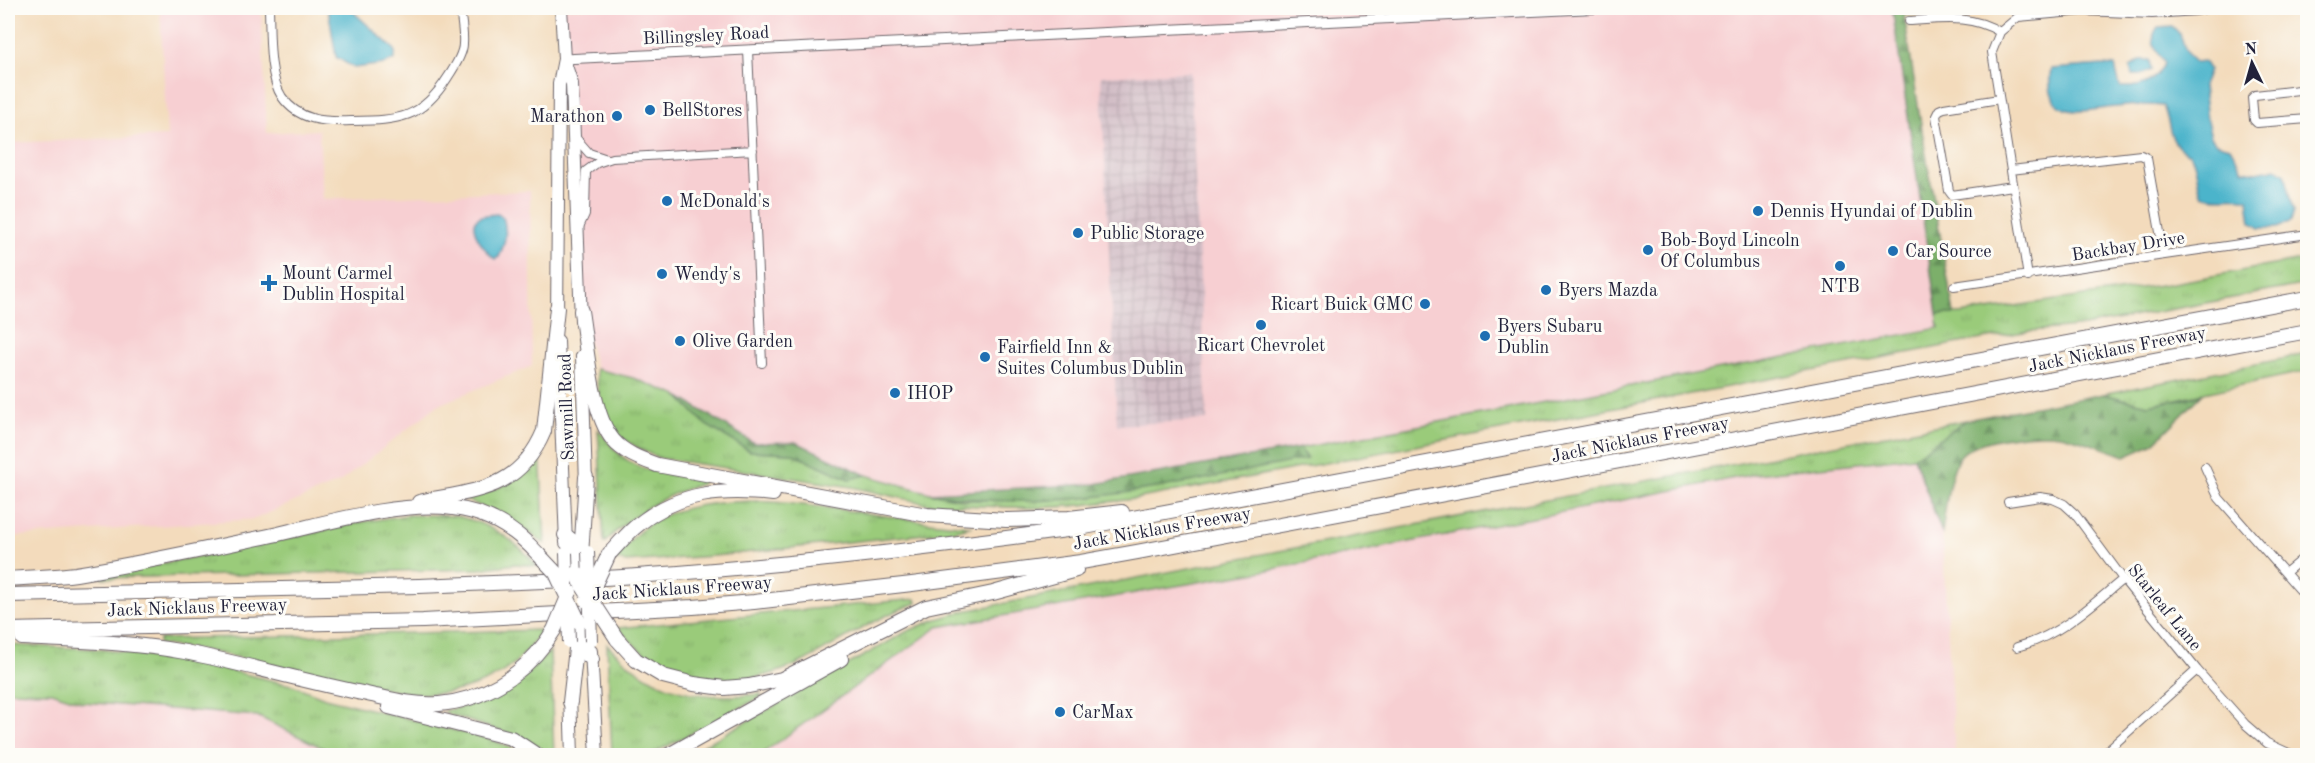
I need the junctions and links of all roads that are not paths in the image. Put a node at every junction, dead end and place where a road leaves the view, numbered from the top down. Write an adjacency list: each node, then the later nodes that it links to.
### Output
1 (269, 8): 2 (street)
2 (460, 8)
3 (561, 8): 12 (main road, Sawmill Road)
4 (1605, 8): 8 (street, Billingsley Road)
5 (2210, 8): 7 (street)
6 (2168, 10): 7 (street); 10 (street)
7 (2182, 10)
8 (1449, 11): 11 (street, Billingsley Road)
9 (1910, 21): 10 (street)
10 (2000, 32): 14 (street)
11 (748, 50): 12 (street, Billingsley Road); 17 (street)
12 (564, 59): 16 (main road, Sawmill Road); 27 (main road, Sawmill Road)
13 (2307, 89): 15 (street)
14 (2000, 99): 19 (street); 20 (street)
15 (2307, 119)
16 (574, 135): 18 (street); 21 (main road, Sawmill Road)
17 (753, 150): 18 (street); 30 (street)
18 (607, 159): 21 (street)
19 (2011, 170): 20 (street); 23 (street)
20 (2013, 186): 24 (street)
21 (577, 231): 28 (main road, Sawmill Road)
22 (2307, 234): 23 (street, Backbay Drive)
23 (2164, 255): 24 (street, Backbay Drive)
24 (2028, 277): 25 (street, Backbay Drive)
25 (1954, 286)
26 (2307, 298): 33 (highway, Jack Nicklaus Freeway)
27 (557, 308): 36 (highway); 37 (main road, Sawmill Road)
28 (581, 311): 32 (main road, Sawmill Road); 34 (highway)
29 (2307, 331): 39 (highway, Jack Nicklaus Freeway)
30 (762, 363)
31 (2205, 467): 42 (street)
32 (586, 477): 38 (highway)
33 (1247, 498): 34 (highway); 45 (highway, Jack Nicklaus Freeway)
34 (847, 501): 46 (highway, bridge)
35 (2008, 502): 44 (street, Starleaf Lane)
36 (377, 512): 43 (highway); 47 (highway, bridge)
37 (565, 535): 38 (highway)
38 (577, 552): 41 (highway); 46 (main road, bridge); 47 (main road, bridge)
39 (1137, 552): 50 (highway); 51 (highway, Jack Nicklaus Freeway)
40 (2307, 554): 42 (street)
41 (577, 573): 46 (highway, bridge); 47 (highway, bridge)
42 (2285, 573): 48 (street)
43 (8, 579)
44 (2123, 579): 54 (street); 56 (street, Starleaf Lane)
45 (8, 595)
46 (589, 596): 49 (highway, bridge); 50 (highway, bridge); 53 (main road, bridge)
47 (568, 597): 49 (highway, bridge); 53 (main road, bridge); 57 (highway, bridge)
48 (2307, 599)
49 (579, 622): 53 (highway)
50 (885, 628): 63 (highway)
51 (8, 630)
52 (8, 638): 57 (highway)
53 (580, 641): 55 (highway); 58 (highway)
54 (2017, 647)
55 (592, 659): 62 (main road)
56 (2197, 670): 59 (street); 66 (street, Starleaf Lane)
57 (312, 684): 60 (highway)
58 (570, 702): 61 (main road)
59 (2109, 748): 64 (street); 65 (street)
60 (538, 756)
61 (572, 756)
62 (597, 756)
63 (667, 756)
64 (2101, 756)
65 (2116, 756)
66 (2295, 756)

